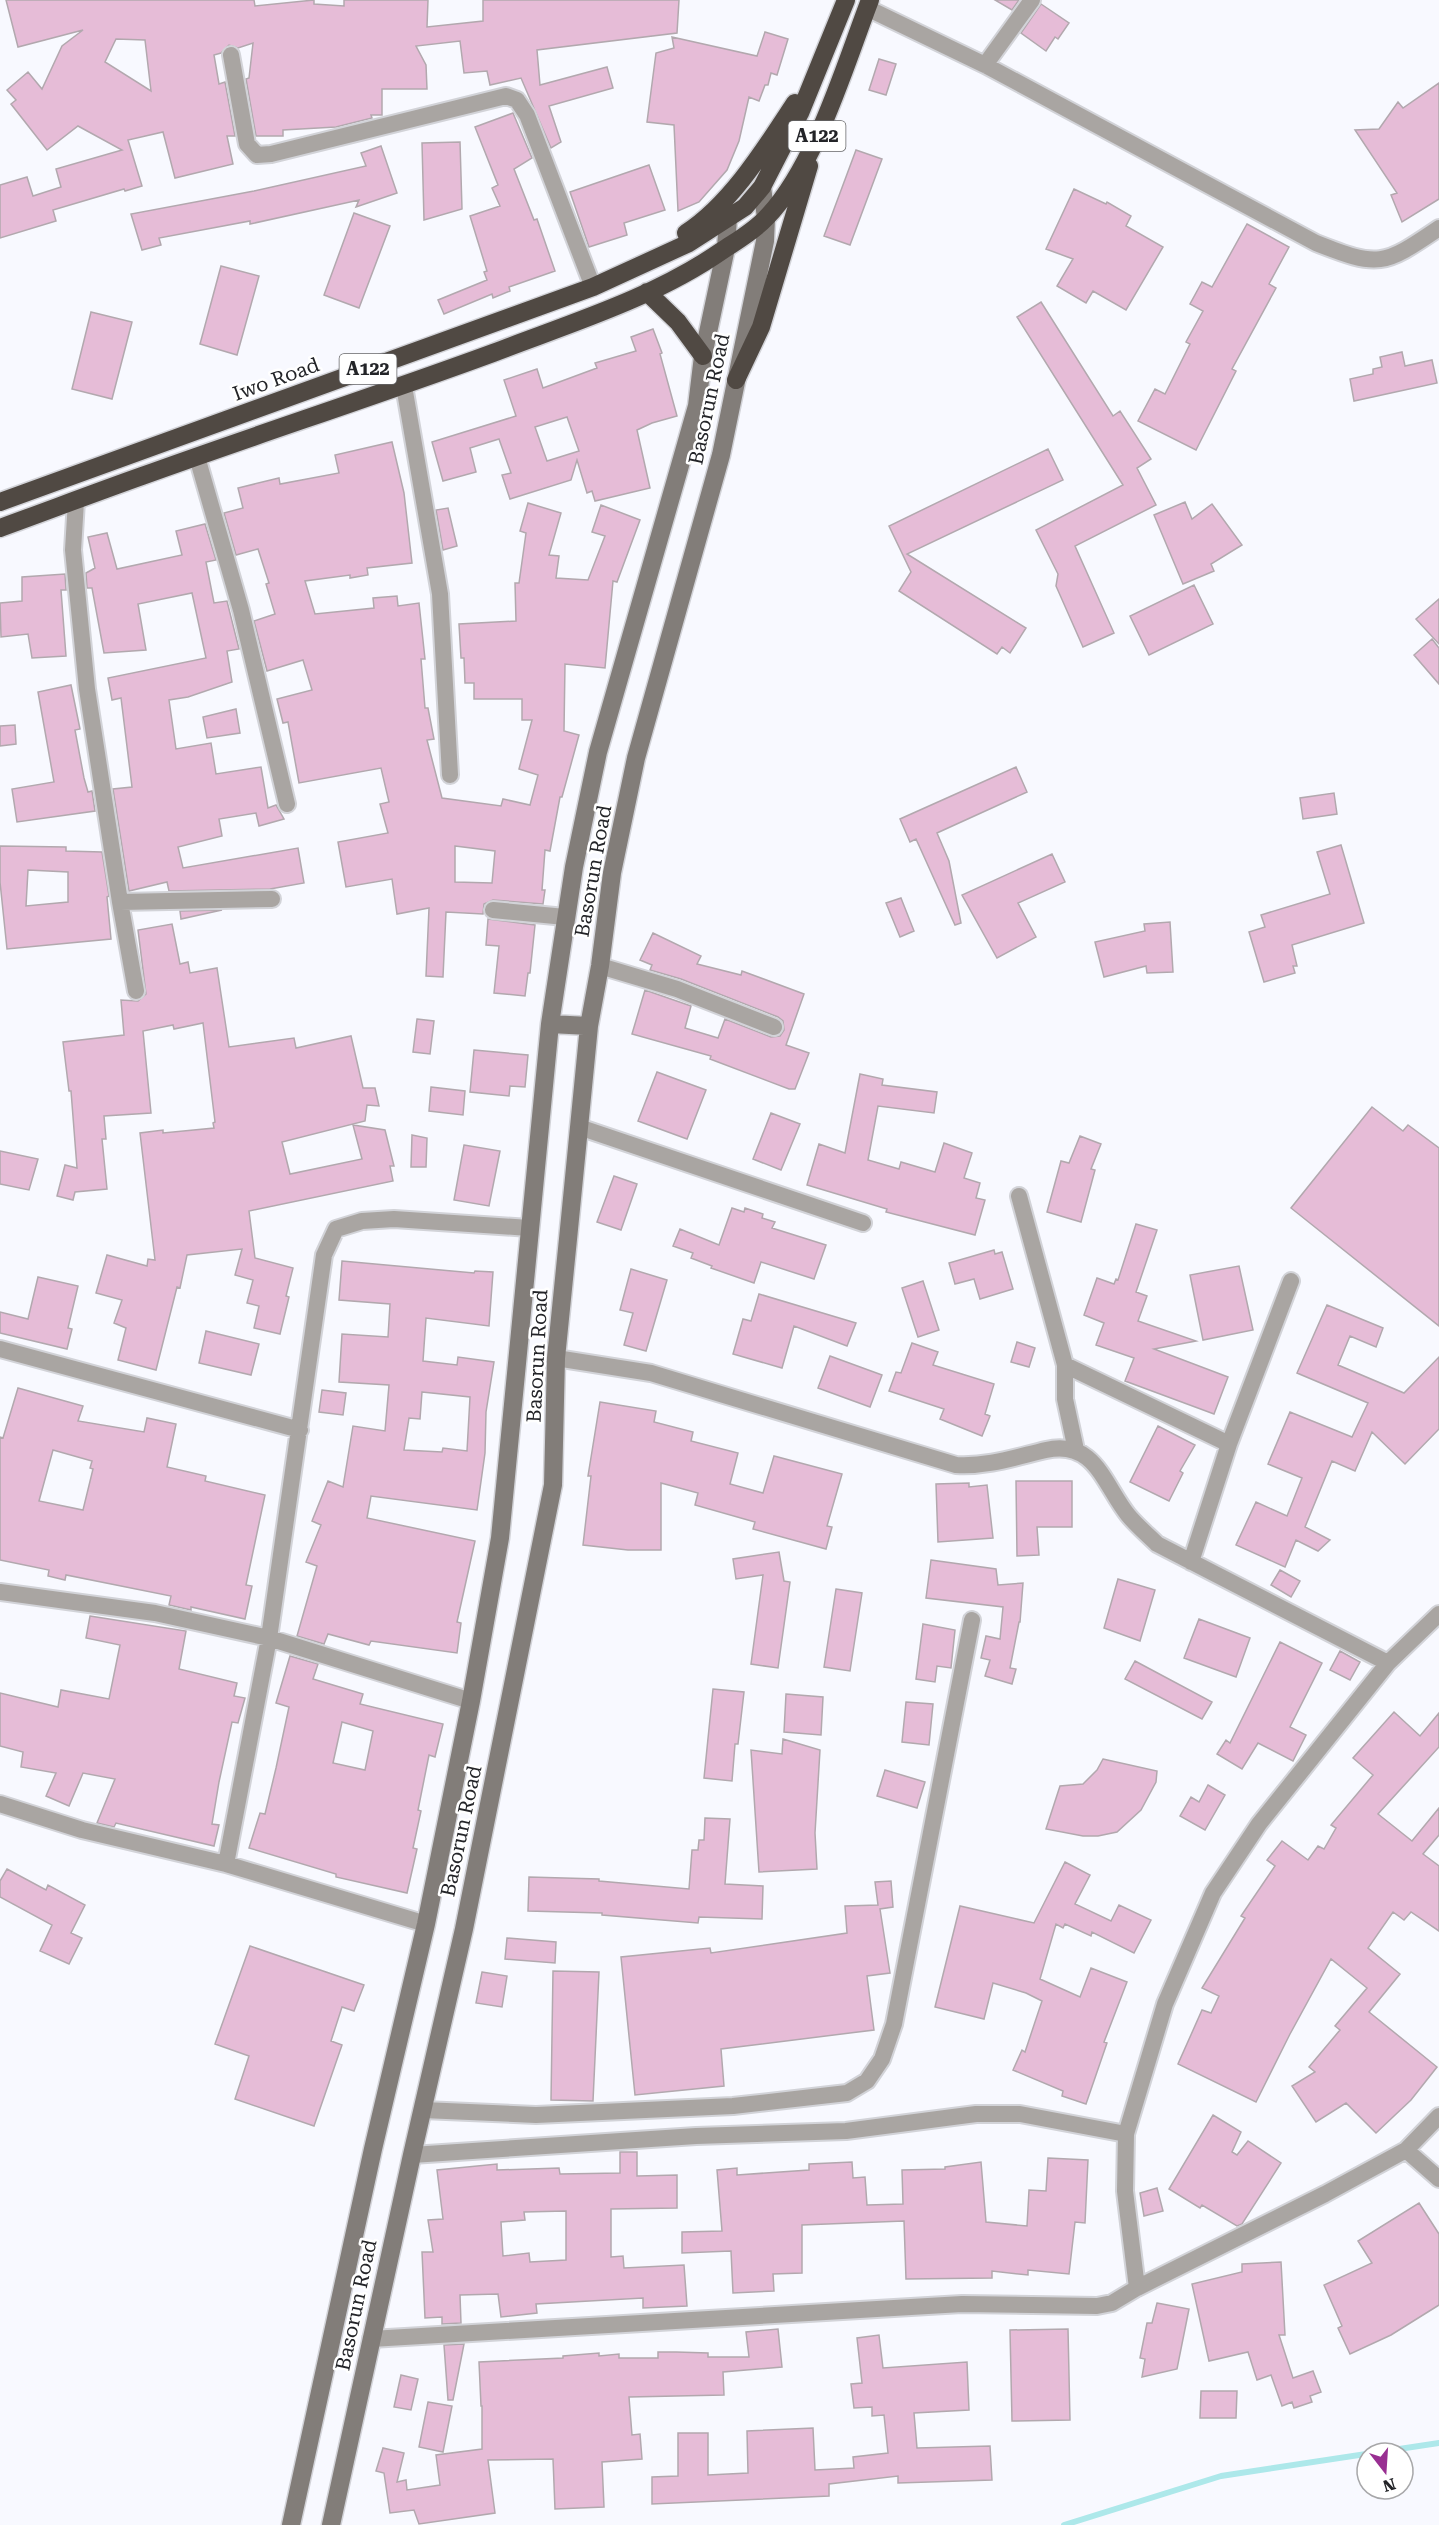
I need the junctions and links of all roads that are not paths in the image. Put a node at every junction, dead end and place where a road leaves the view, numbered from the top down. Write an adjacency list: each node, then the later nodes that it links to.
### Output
1 (846, 0): 6 (highway, A122)
2 (1032, 0): 5 (street)
3 (869, 4): 5 (street); 7 (highway, A122)
4 (231, 55): 14 (street)
5 (985, 65): 11 (street)
6 (819, 66): 8 (highway, A122); 13 (highway)
7 (818, 135): 10 (highway, A122); 17 (highway)
8 (762, 187): 9 (highway, A122); 10 (main road, Basorun Road)
9 (728, 218): 12 (main road, Basorun Road); 13 (highway, Iwo Road / A122)
10 (766, 218): 12 (highway, A122); 17 (main road, Basorun Road)
11 (1439, 228)
12 (726, 248): 15 (highway, A122); 16 (main road, Basorun Road)
13 (624, 273): 14 (highway, Iwo Road / A122)
14 (593, 287): 21 (highway, Iwo Road / A122)
15 (647, 292): 16 (highway); 18 (highway, A122)
16 (703, 356): 28 (main road, Basorun Road)
17 (736, 380): 29 (main road, Basorun Road)
18 (404, 386): 19 (highway, A122); 23 (street)
19 (197, 457): 20 (highway, A122); 24 (street)
20 (76, 501): 22 (highway, A122); 26 (street)
21 (0, 502)
22 (0, 528)
23 (450, 775)
24 (287, 804)
25 (272, 899): 26 (street)
26 (120, 902): 30 (street)
27 (493, 910): 28 (street)
28 (565, 917): 31 (main road, Basorun Road)
29 (600, 966): 32 (main road, Basorun Road); 33 (street)
30 (136, 991)
31 (550, 1024): 32 (main road); 37 (main road, Basorun Road)
32 (589, 1026): 34 (main road, Basorun Road)
33 (774, 1027)
34 (579, 1127): 36 (street); 40 (main road, Basorun Road)
35 (1019, 1196): 41 (street)
36 (863, 1223)
37 (529, 1228): 42 (street); 51 (main road, Basorun Road)
38 (1292, 1281): 43 (street)
39 (0, 1349): 42 (street)
40 (556, 1358): 44 (street); 55 (main road, Basorun Road)
41 (1065, 1365): 43 (street); 44 (street)
42 (300, 1430): 49 (street)
43 (1229, 1444): 45 (street)
44 (1076, 1450): 45 (street)
45 (1191, 1562): 50 (street)
46 (0, 1592): 49 (street)
47 (1439, 1614): 50 (street)
48 (972, 1620): 55 (street)
49 (268, 1638): 51 (street); 53 (street)
50 (1388, 1663): 57 (street)
51 (471, 1701): 54 (main road, Basorun Road)
52 (0, 1804): 53 (street)
53 (226, 1864): 54 (street)
54 (426, 1924): 63 (main road, Basorun Road)
55 (423, 2110): 59 (main road, Basorun Road)
56 (1439, 2116): 58 (street)
57 (1126, 2134): 59 (street); 61 (street)
58 (1406, 2150): 60 (street); 61 (street)
59 (412, 2155): 62 (main road, Basorun Road)
60 (1439, 2179)
61 (1137, 2288): 62 (street)
62 (371, 2339): 64 (main road, Basorun Road)
63 (291, 2525)
64 (331, 2525)

